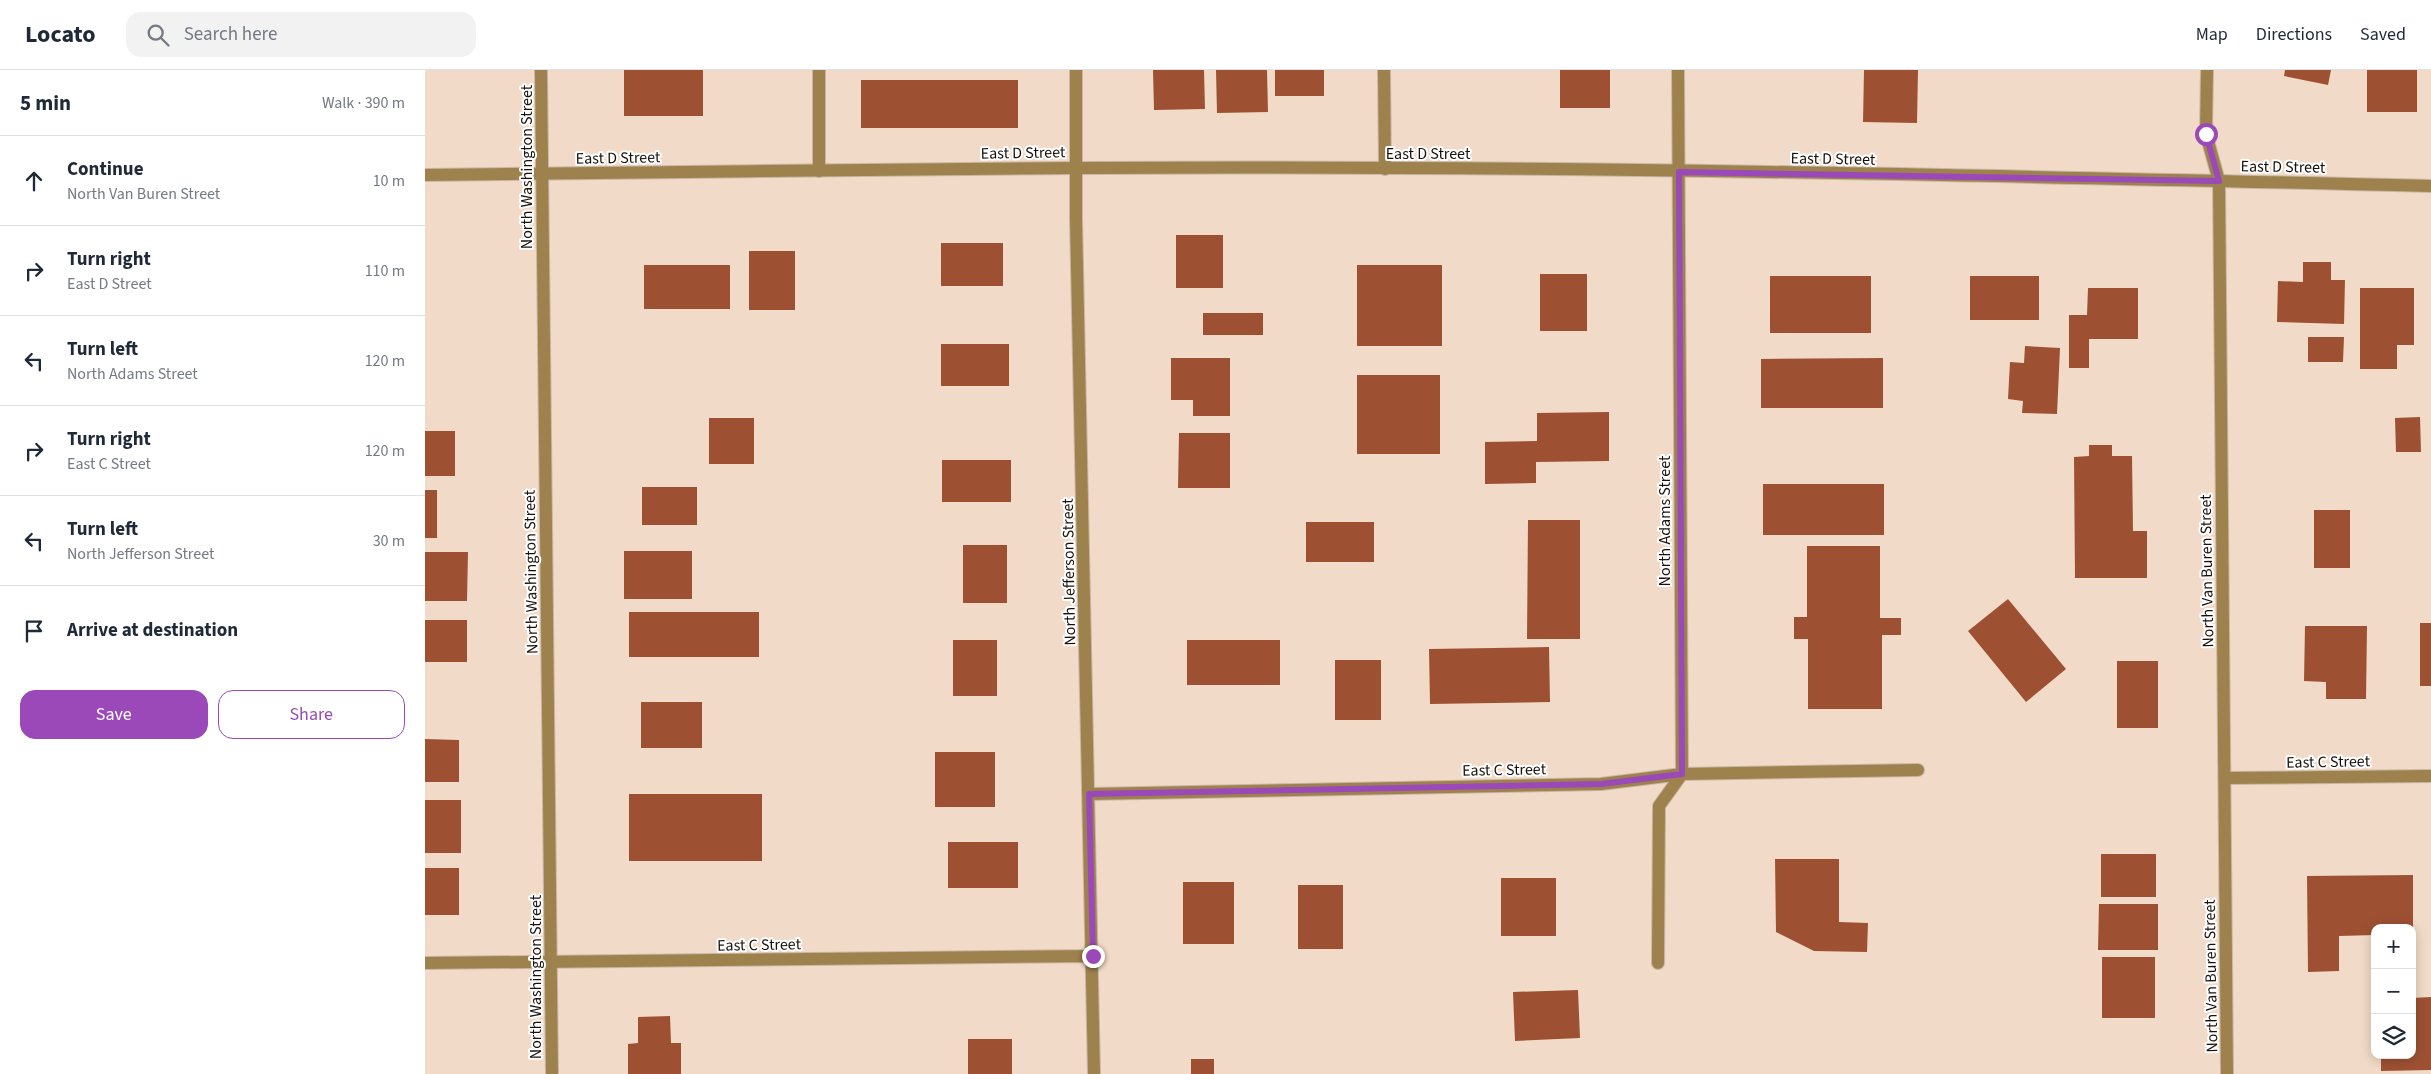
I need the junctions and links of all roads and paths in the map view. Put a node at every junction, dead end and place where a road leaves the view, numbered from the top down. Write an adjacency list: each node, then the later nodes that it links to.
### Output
1 (541, 70): 11 (street, North Washington Street)
2 (819, 70): 9 (street)
3 (1076, 70): 7 (street, North Jefferson Street)
4 (1384, 70): 8 (street)
5 (1678, 70): 10 (street, North Adams Street)
6 (2207, 70): 13 (street, North Van Buren Street)
7 (1076, 168): 8 (street, East D Street); 9 (street, East D Street); 19 (street, North Jefferson Street)
8 (1385, 169): 10 (street, East D Street)
9 (819, 171): 11 (street, East D Street)
10 (1679, 172): 13 (street, East D Street); 16 (street, North Adams Street)
11 (541, 174): 12 (street, East D Street); 21 (street, North Washington Street)
12 (425, 175)
13 (2219, 181): 14 (street, East D Street); 18 (street, North Van Buren Street)
14 (2431, 186)
15 (1919, 770): 16 (street, East C Street)
16 (1682, 774): 19 (street, East C Street); 23 (street)
17 (2431, 776): 18 (street, East C Street)
18 (2225, 778): 26 (street, North Van Buren Street)
19 (1089, 794): 20 (street, North Jefferson Street)
20 (1093, 956): 21 (street, East C Street); 25 (street, North Jefferson Street)
21 (551, 962): 22 (street, East C Street); 24 (street, North Washington Street)
22 (425, 963)
23 (1657, 963)
24 (551, 1074)
25 (1094, 1074)
26 (2227, 1074)

